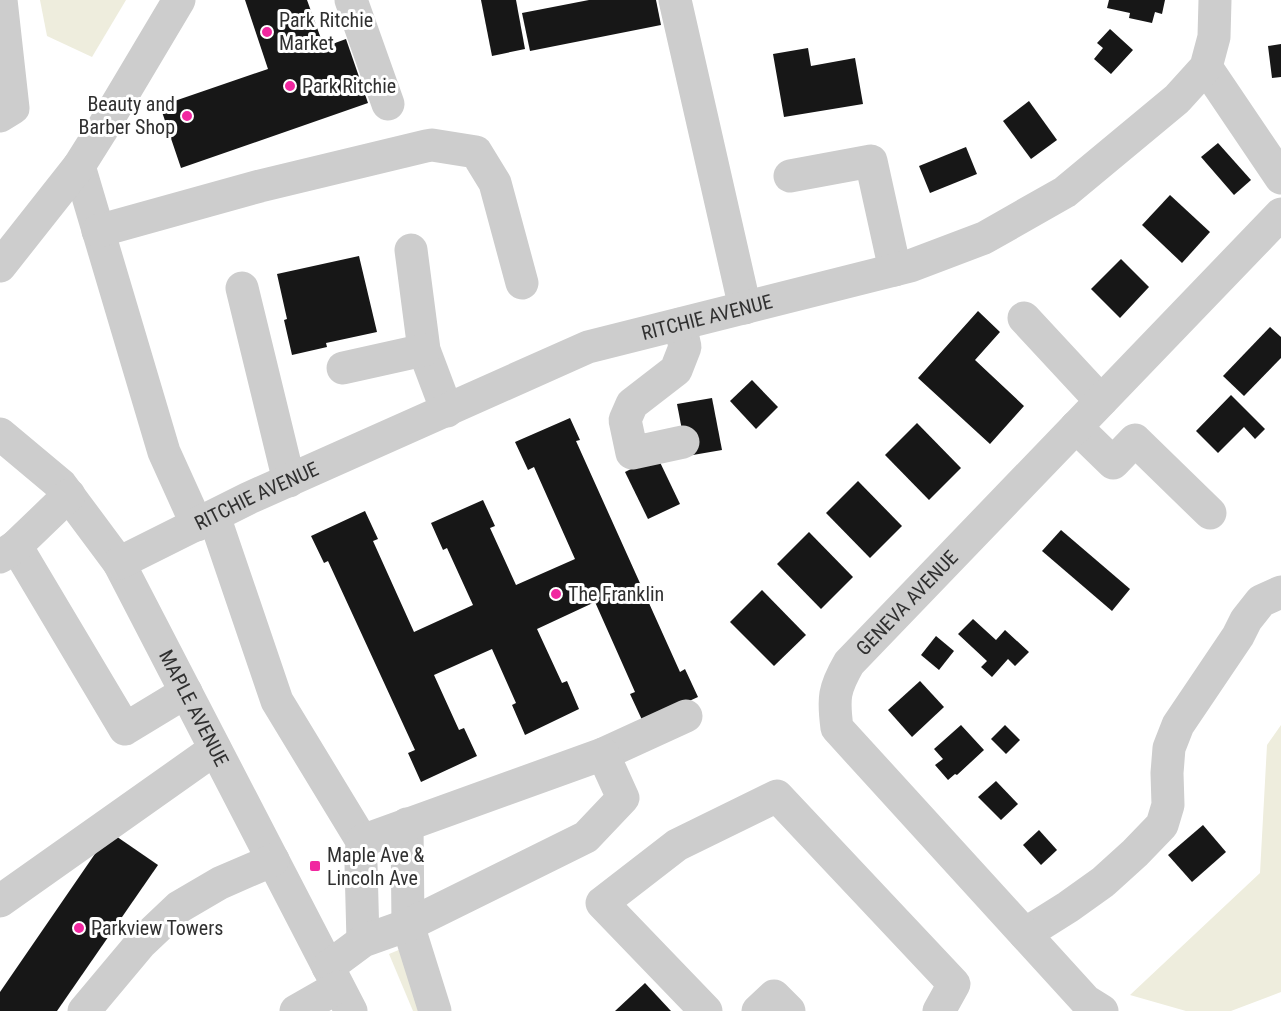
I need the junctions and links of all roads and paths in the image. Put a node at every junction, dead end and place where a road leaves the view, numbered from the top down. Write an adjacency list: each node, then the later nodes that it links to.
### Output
1 (1, 0): 6 (street)
2 (179, 0): 10 (street)
3 (351, 0): 8 (street)
4 (675, 0): 20 (street)
5 (1215, 0): 7 (street, RITCHIE AVENUE)
6 (3, 49): 9 (street)
7 (1206, 67): 12 (street); 17 (street, RITCHIE AVENUE)
8 (388, 104)
9 (0, 116)
10 (79, 166): 14 (street); 16 (street)
11 (790, 176): 17 (street)
12 (1281, 178)
13 (1281, 214): 25 (street, GENEVA AVENUE)
14 (98, 231): 18 (street); 33 (street)
15 (411, 250): 23 (street)
16 (0, 266)
17 (895, 270): 20 (street, RITCHIE AVENUE)
18 (522, 283)
19 (242, 288): 30 (street)
20 (744, 308): 22 (street, RITCHIE AVENUE)
21 (1024, 318): 25 (street)
22 (680, 324): 26 (street, RITCHIE AVENUE); 29 (street)
23 (424, 350): 24 (street); 26 (street)
24 (344, 368)
25 (1101, 401): 27 (street, GENEVA AVENUE)
26 (447, 411): 30 (street, RITCHIE AVENUE)
27 (1076, 427): 32 (street); 46 (street, GENEVA AVENUE)
28 (0, 434): 31 (street, MAPLE AVENUE)
29 (683, 442)
30 (289, 480): 33 (street, RITCHIE AVENUE)
31 (69, 495): 34 (street); 35 (street, MAPLE AVENUE)
32 (1210, 513)
33 (205, 520): 35 (street, RITCHIE AVENUE); 42 (street)
34 (12, 541): 37 (street)
35 (119, 563): 37 (street, MAPLE AVENUE)
36 (1281, 592): 46 (street)
37 (186, 692): 39 (street, MAPLE AVENUE)
38 (686, 716): 40 (street)
39 (215, 749): 43 (street, MAPLE AVENUE); 44 (street)
40 (603, 754): 41 (street); 45 (street)
41 (407, 824): 42 (street); 45 (street)
42 (362, 841): 47 (street)
43 (273, 860): 48 (street, MAPLE AVENUE); 49 (street)
44 (0, 900)
45 (408, 925): 47 (street); 51 (street)
46 (1025, 934): 56 (street, GENEVA AVENUE)
47 (363, 941): 48 (street)
48 (339, 988): 50 (street)
49 (84, 1011)
50 (296, 1011)
51 (435, 1011)
52 (706, 1011): 55 (street)
53 (758, 1011): 54 (street)
54 (789, 1011)
55 (939, 1011)
56 (1102, 1011)

